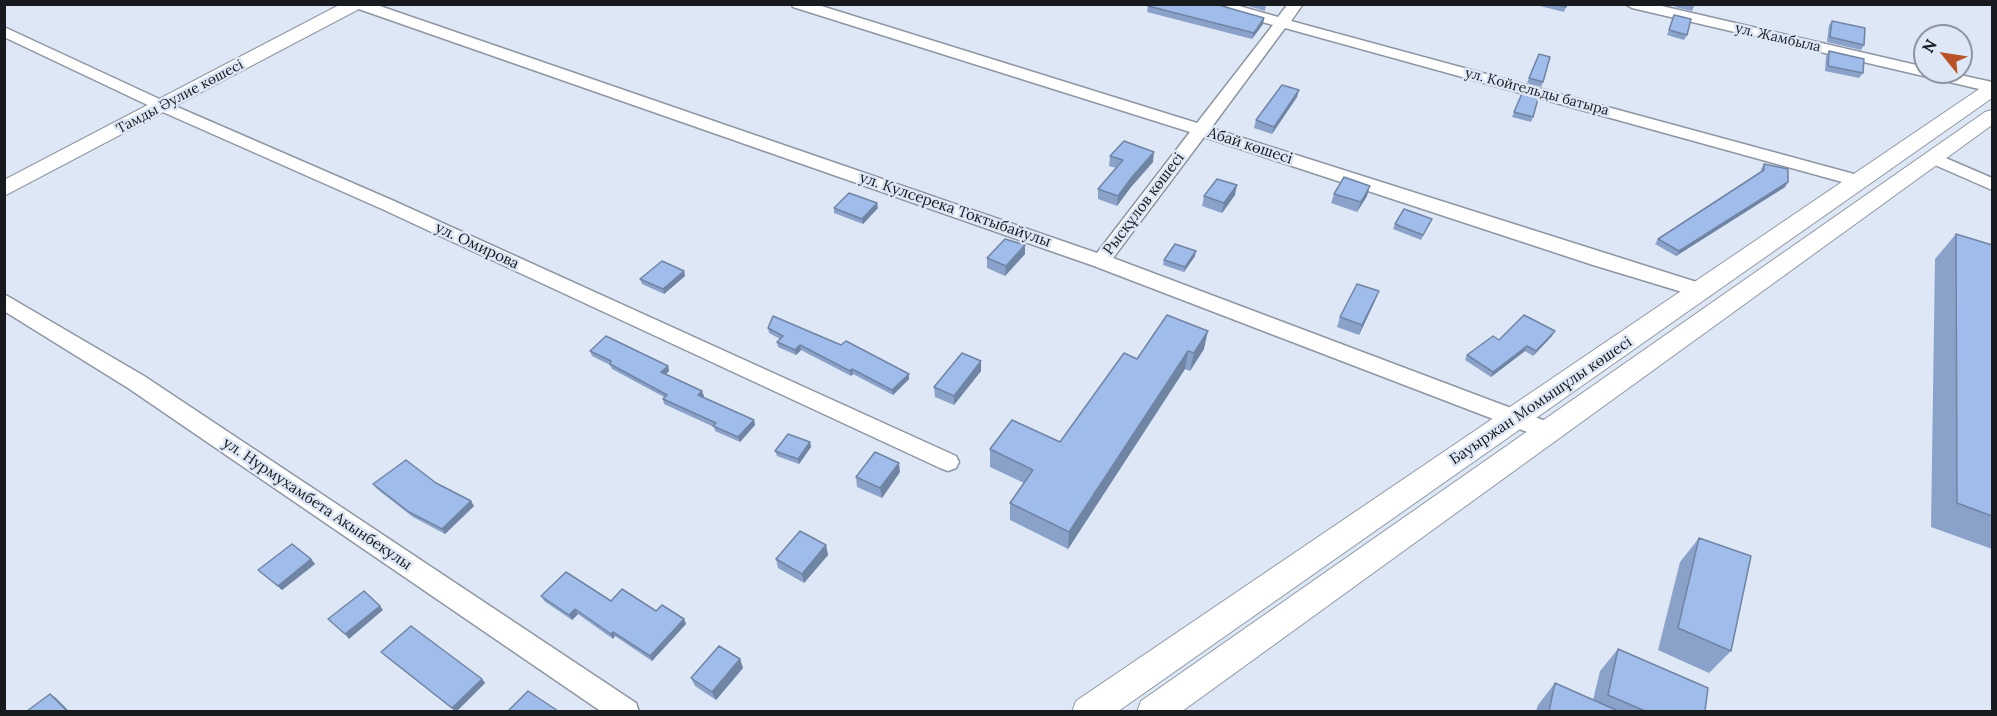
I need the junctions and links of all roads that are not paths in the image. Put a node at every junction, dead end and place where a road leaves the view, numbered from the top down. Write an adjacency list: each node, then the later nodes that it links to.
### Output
1 (357, 4): 11 (street, Тамды Әулие көшесі); 18 (street, ул. Кулсерека Токтыбайулы)
2 (798, 4): 13 (street, Абай көшесі)
3 (1214, 4): 6 (street, ул. Койгельды батыра)
4 (1296, 4): 6 (street, Рысқұлов көшесі)
5 (1632, 4): 8 (street, ул. Жамбыла)
6 (1282, 23): 13 (street, Рысқұлов көшесі); 15 (street, ул. Койгельды батыра)
7 (4, 31): 11 (street, ул. Омирова)
8 (1913, 69)
9 (1973, 83): 10 (street, ул. Жамбыла)
10 (1992, 88): 15 (street, Бауыржан Момышұлы көшесі)
11 (162, 106): 17 (street, Тамды Әулие көшесі); 23 (street, ул. Омирова)
12 (1992, 116): 14 (street, Бауыржан Момышұлы көшесі)
13 (1201, 130): 18 (street, Рысқұлов көшесі); 19 (street, Абай көшесі)
14 (1934, 158): 16 (street); 22 (street, Бауыржан Момышұлы көшесі)
15 (1859, 180): 19 (street, Бауыржан Момышұлы көшесі)
16 (1992, 185)
17 (4, 189)
18 (1101, 261): 21 (street, ул. Кулсерека Токтыбайулы)
19 (1701, 291): 21 (street, Бауыржан Момышұлы көшесі)
20 (4, 301): 24 (street, ул. Нурмухамбета Акынбекулы)
21 (1516, 418): 22 (street, ул. Кулсерека Токтыбайулы); 25 (street, Бауыржан Момышұлы көшесі)
22 (1548, 430): 26 (street, Бауыржан Момышұлы көшесі)
23 (948, 462)
24 (626, 711)
25 (1088, 711)
26 (1153, 711)

